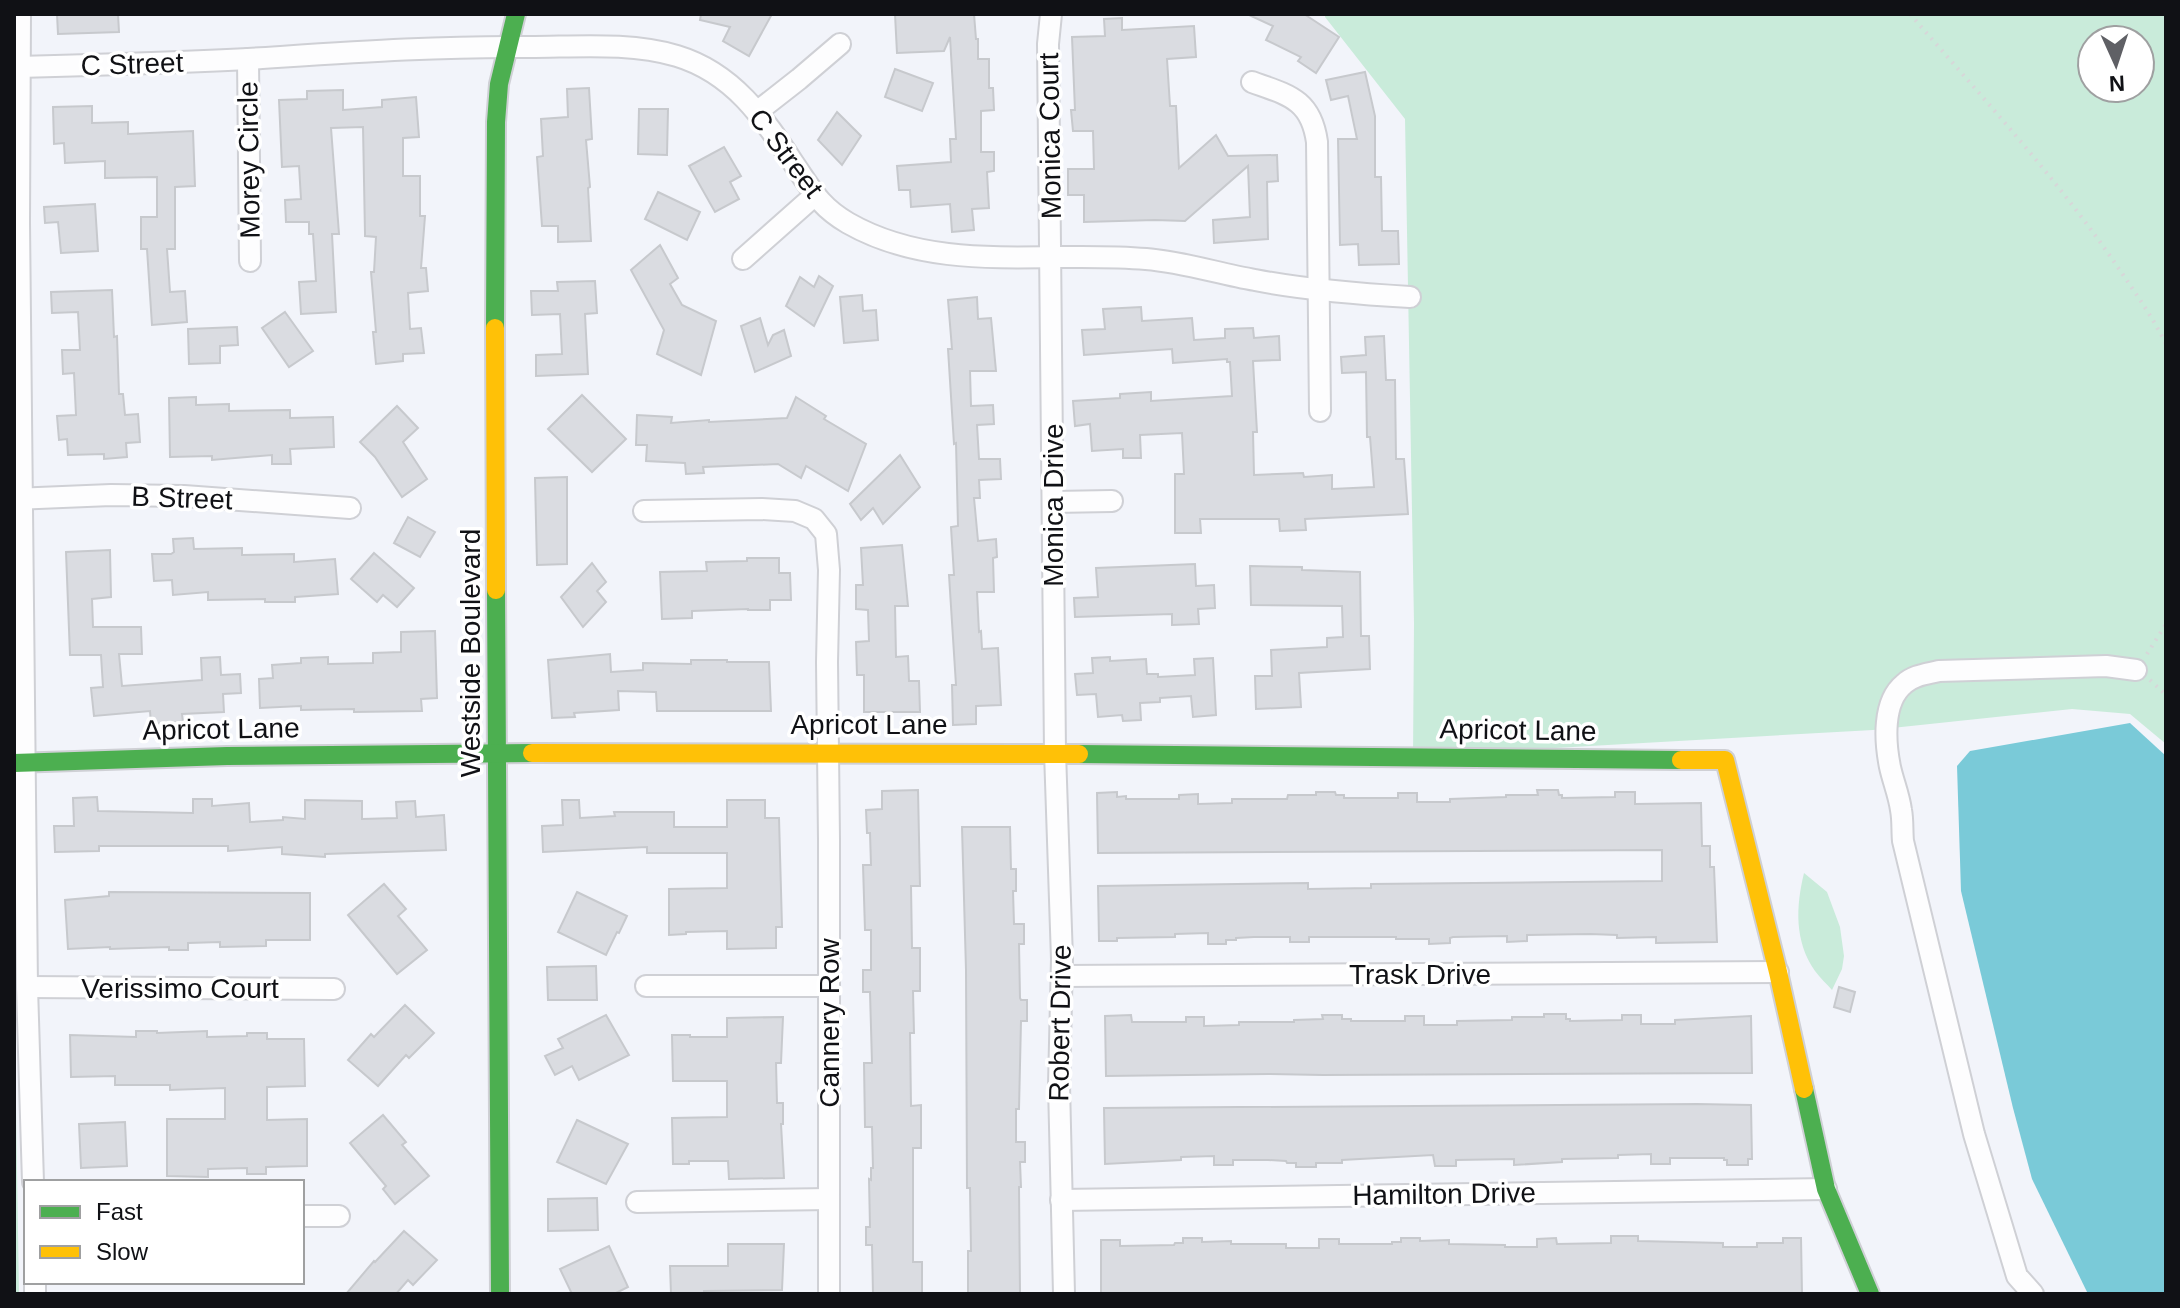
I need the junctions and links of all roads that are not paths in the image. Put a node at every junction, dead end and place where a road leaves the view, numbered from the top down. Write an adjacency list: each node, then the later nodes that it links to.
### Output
1 (20, 14): 7 (street)
2 (516, 14): 5 (street, Westside Boulevard)
3 (1051, 14): 12 (street, Monica Court)
4 (840, 44): 9 (street)
5 (507, 47): 6 (street, C Street); 9 (street, C Street); 26 (street, Westside Boulevard)
6 (248, 59): 7 (street, C Street); 14 (street, Morey Circle)
7 (18, 67): 11 (street)
8 (1252, 82): 15 (street)
9 (758, 111): 10 (street, C Street)
10 (814, 196): 12 (street, C Street); 13 (street)
11 (17, 222): 18 (street)
12 (1052, 258): 15 (street, C Street); 20 (street, Monica Drive)
13 (743, 259)
14 (250, 261)
15 (1319, 290): 16 (street, C Street); 17 (street)
16 (1410, 297)
17 (1320, 411)
18 (18, 498): 21 (street, B Street); 27 (street)
19 (1112, 501): 20 (street)
20 (1053, 502): 25 (street, Monica Drive)
21 (350, 508)
22 (644, 511): 24 (street, Cannery Row)
23 (2136, 670): 45 (street)
24 (828, 752): 25 (street, Apricot Lane); 26 (street, Apricot Lane); 31 (street, Cannery Row)
25 (1055, 752): 28 (street, Apricot Lane); 29 (street, Robert Drive)
26 (498, 754): 27 (street, Apricot Lane); 41 (street, Westside Boulevard)
27 (20, 763): 32 (street)
28 (1778, 972): 29 (street, Trask Drive); 35 (street)
29 (1062, 976): 37 (street, Robert Drive)
30 (646, 986): 31 (street)
31 (829, 986): 36 (street, Cannery Row)
32 (27, 987): 33 (street, Verissimo Court); 34 (street)
33 (334, 989)
34 (33, 1180)
35 (1826, 1189): 37 (street, Hamilton Drive); 44 (street)
36 (829, 1199): 38 (street); 42 (street, Cannery Row)
37 (1061, 1200): 43 (street, Robert Drive)
38 (637, 1202)
39 (304, 1216): 40 (street)
40 (339, 1216)
41 (500, 1294)
42 (829, 1294)
43 (1064, 1294)
44 (1870, 1294)
45 (2033, 1294)

